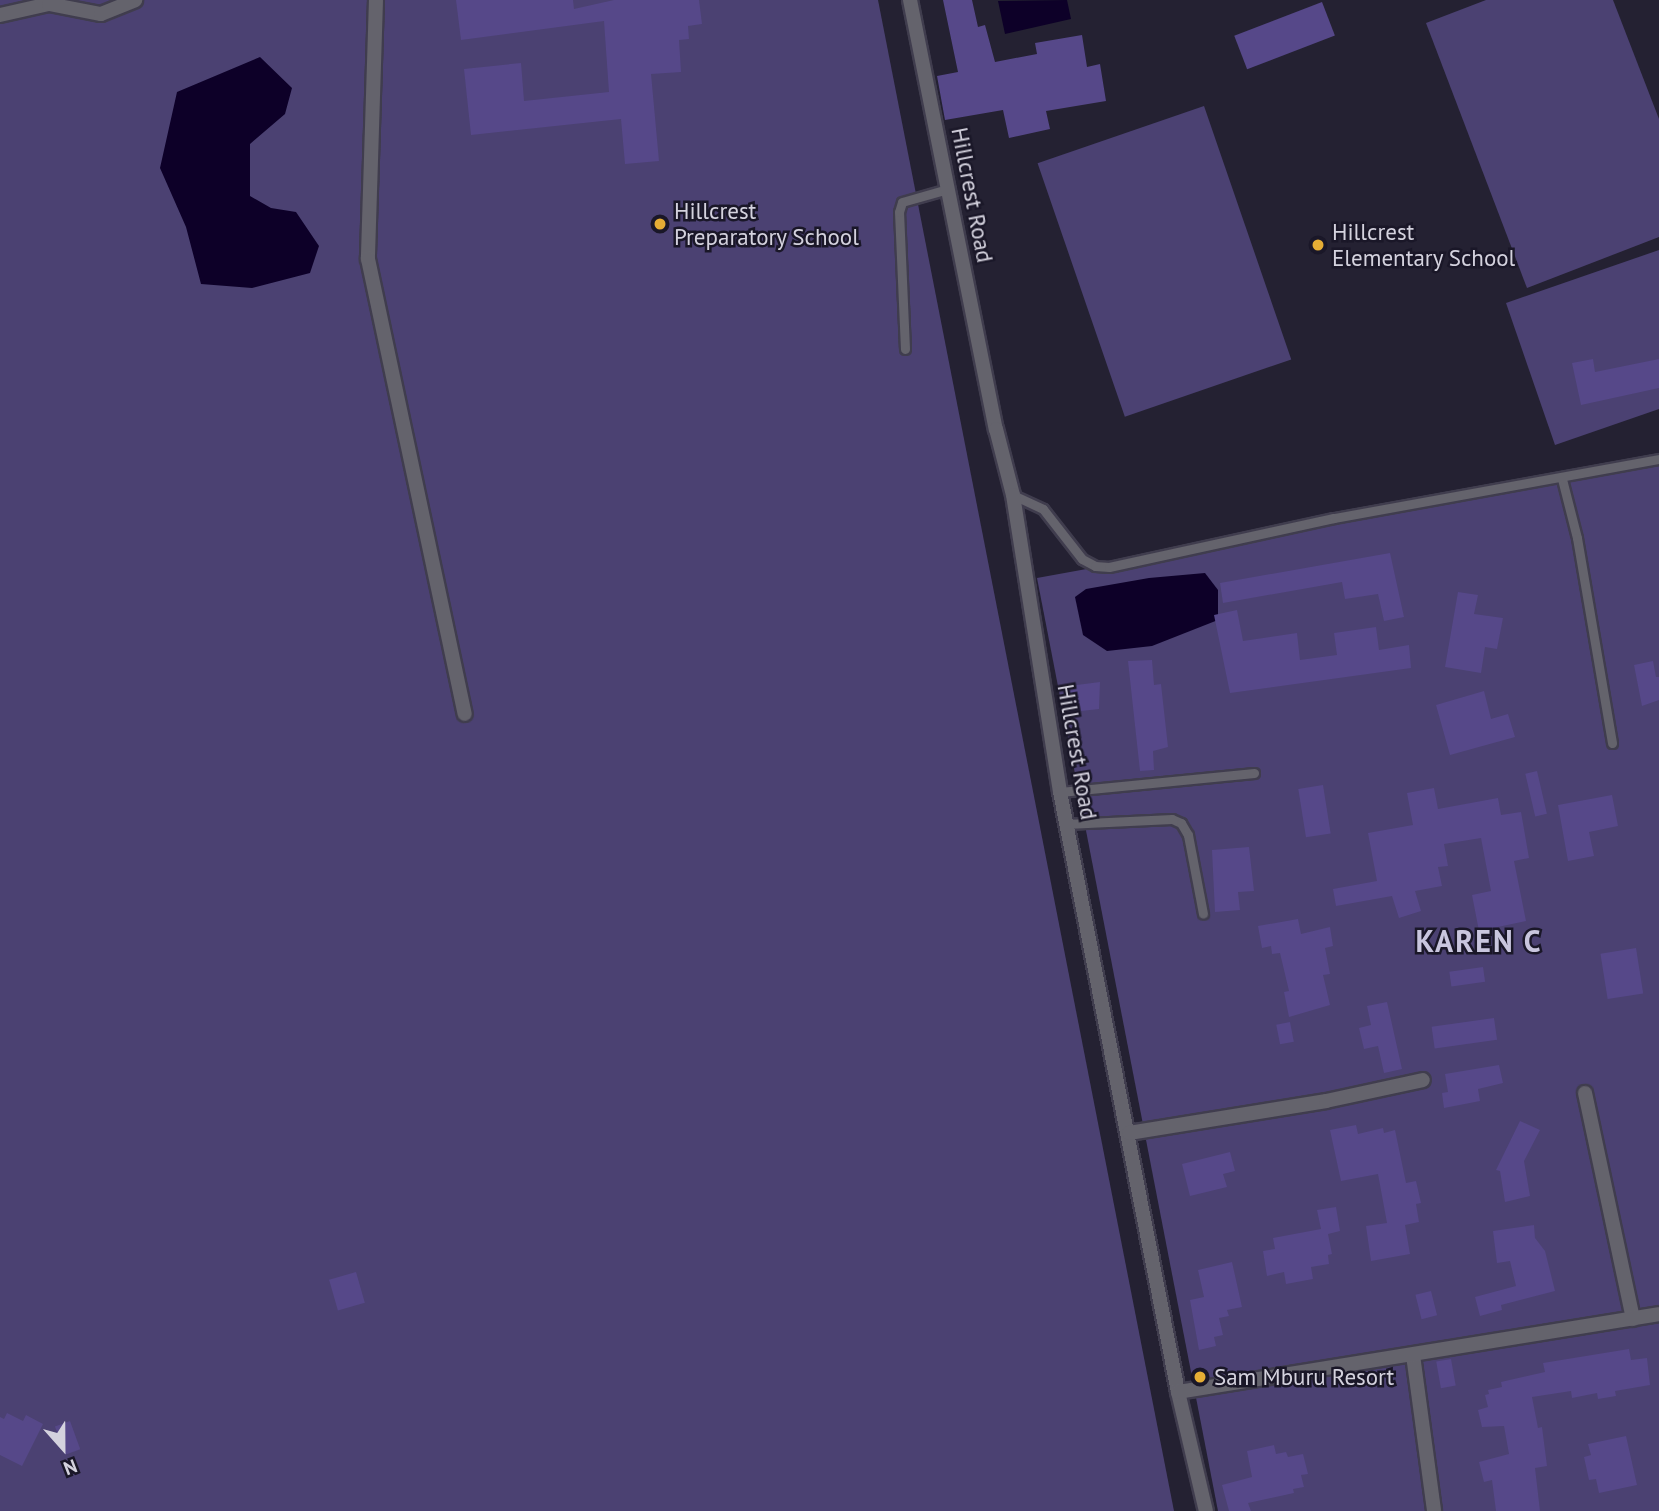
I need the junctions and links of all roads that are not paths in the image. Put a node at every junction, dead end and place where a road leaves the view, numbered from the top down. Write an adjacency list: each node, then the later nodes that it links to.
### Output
1 (135, 0): 4 (street)
2 (376, 0): 10 (street)
3 (910, 0): 5 (street, Hillcrest Road)
4 (0, 15)
5 (948, 189): 6 (lane); 9 (street, Hillcrest Road)
6 (905, 349)
7 (1659, 459): 8 (lane)
8 (1562, 479): 9 (lane); 11 (lane)
9 (1013, 495): 13 (street, Hillcrest Road)
10 (465, 714)
11 (1612, 743)
12 (1254, 773): 13 (lane)
13 (1060, 792): 14 (street, Hillcrest Road)
14 (1066, 824): 15 (lane); 18 (street, Hillcrest Road)
15 (1203, 914)
16 (1423, 1080): 18 (street)
17 (1586, 1093): 20 (street)
18 (1129, 1133): 22 (street, Hillcrest Road)
19 (1659, 1314): 20 (street)
20 (1633, 1319): 21 (street)
21 (1413, 1356): 22 (street); 24 (street)
22 (1178, 1392): 23 (street, Hillcrest Road)
23 (1206, 1511)
24 (1434, 1511)

